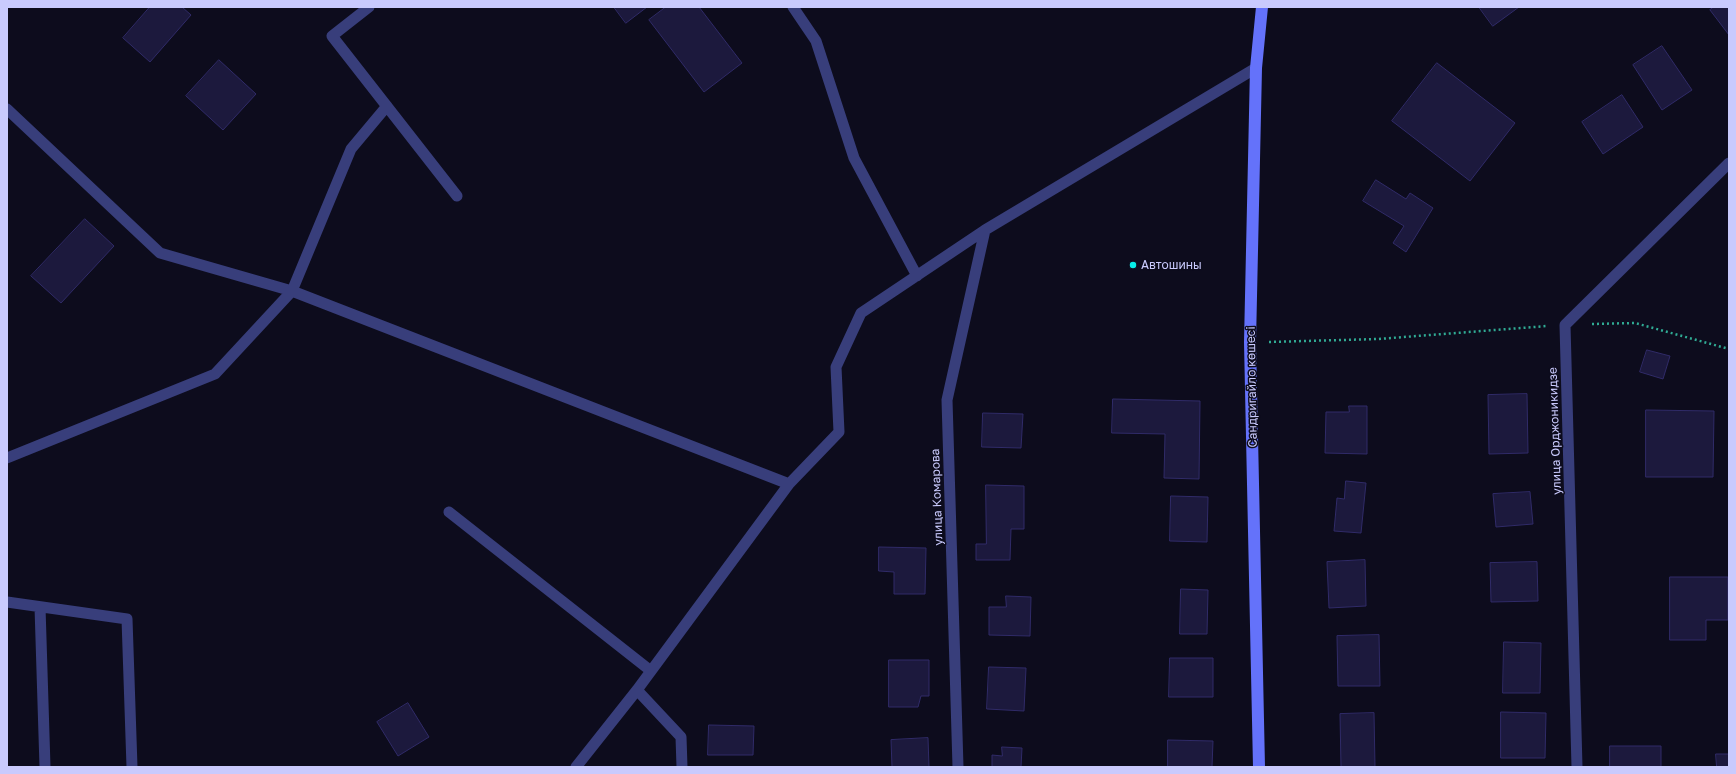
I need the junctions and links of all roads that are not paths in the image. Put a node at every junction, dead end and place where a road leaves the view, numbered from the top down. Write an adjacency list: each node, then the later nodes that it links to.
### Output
1 (369, 7): 5 (lane)
2 (793, 7): 10 (lane)
3 (1262, 7): 4 (street, Сандригайло көшесі)
4 (1256, 68): 9 (lane); 24 (street, Сандригайло көшесі)
5 (387, 106): 8 (lane); 11 (lane)
6 (7, 109): 11 (lane)
7 (1729, 163): 25 (lane, улица Орджоникидзе)
8 (457, 196)
9 (985, 230): 10 (lane); 23 (lane, улица Комарова)
10 (917, 276): 13 (lane)
11 (292, 291): 12 (lane); 13 (lane)
12 (7, 458)
13 (789, 484): 17 (lane)
14 (449, 512): 17 (lane)
15 (7, 602): 16 (lane)
16 (40, 607): 19 (lane); 20 (lane)
17 (652, 671): 18 (lane)
18 (638, 690): 21 (lane); 22 (lane)
19 (45, 767)
20 (132, 767)
21 (576, 767)
22 (682, 767)
23 (958, 767)
24 (1259, 767)
25 (1577, 767)

